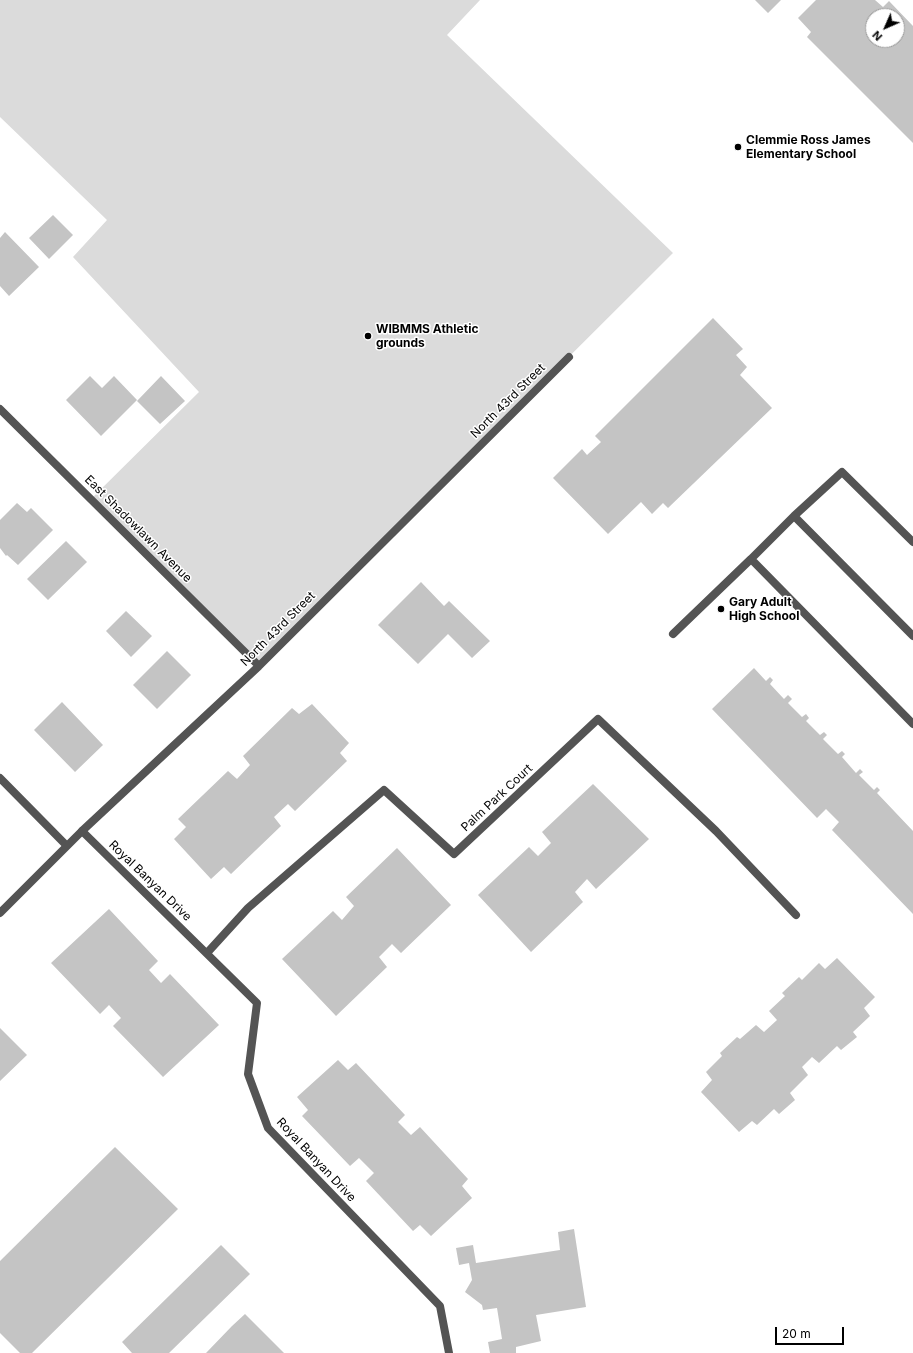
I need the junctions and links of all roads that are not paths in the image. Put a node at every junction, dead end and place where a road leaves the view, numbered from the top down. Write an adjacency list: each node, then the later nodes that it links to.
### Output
1 (569, 357): 8 (street, North 43rd Street)
2 (0, 409): 8 (street, East Shadowlawn Avenue)
3 (794, 516): 4 (street); 5 (street); 7 (street)
4 (913, 542)
5 (751, 559): 6 (street); 9 (street)
6 (673, 634)
7 (913, 636)
8 (259, 666): 11 (street, North 43rd Street)
9 (913, 724)
10 (0, 778): 12 (street)
11 (82, 831): 12 (street, North 43rd Street); 15 (street, Royal Banyan Drive)
12 (67, 846): 13 (street, North 43rd Street)
13 (0, 913)
14 (796, 915): 15 (street, Palm Park Court)
15 (207, 953): 16 (street, Royal Banyan Drive)
16 (450, 1353)

